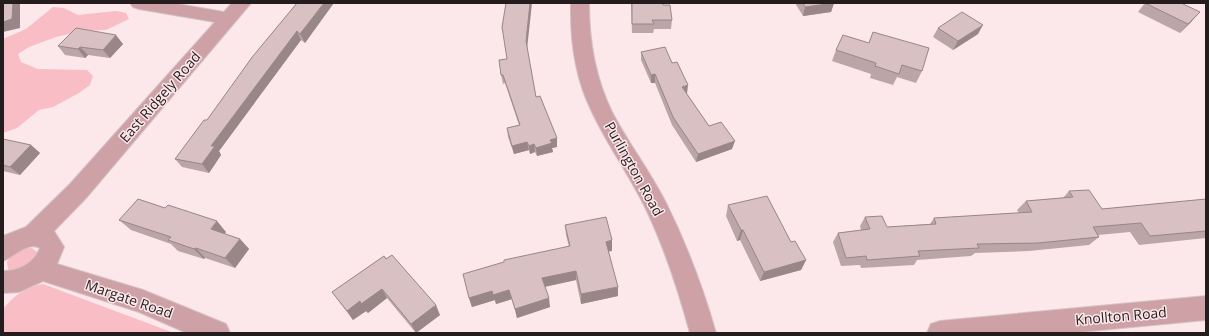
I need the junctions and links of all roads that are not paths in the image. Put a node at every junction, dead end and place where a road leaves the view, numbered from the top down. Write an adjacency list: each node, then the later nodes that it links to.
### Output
1 (139, 3): 4 (street)
2 (242, 3): 4 (street, East Ridgely Road)
3 (580, 3): 11 (street, Purlington Road)
4 (229, 19): 5 (street, East Ridgely Road)
5 (42, 238): 6 (street); 7 (street, East Ridgely Road)
6 (3, 250)
7 (40, 269): 8 (street, East Ridgely Road); 10 (street, Margate Road)
8 (7, 285)
9 (1206, 308): 12 (street, Knollton Road)
10 (217, 333)
11 (703, 333)
12 (940, 333)

